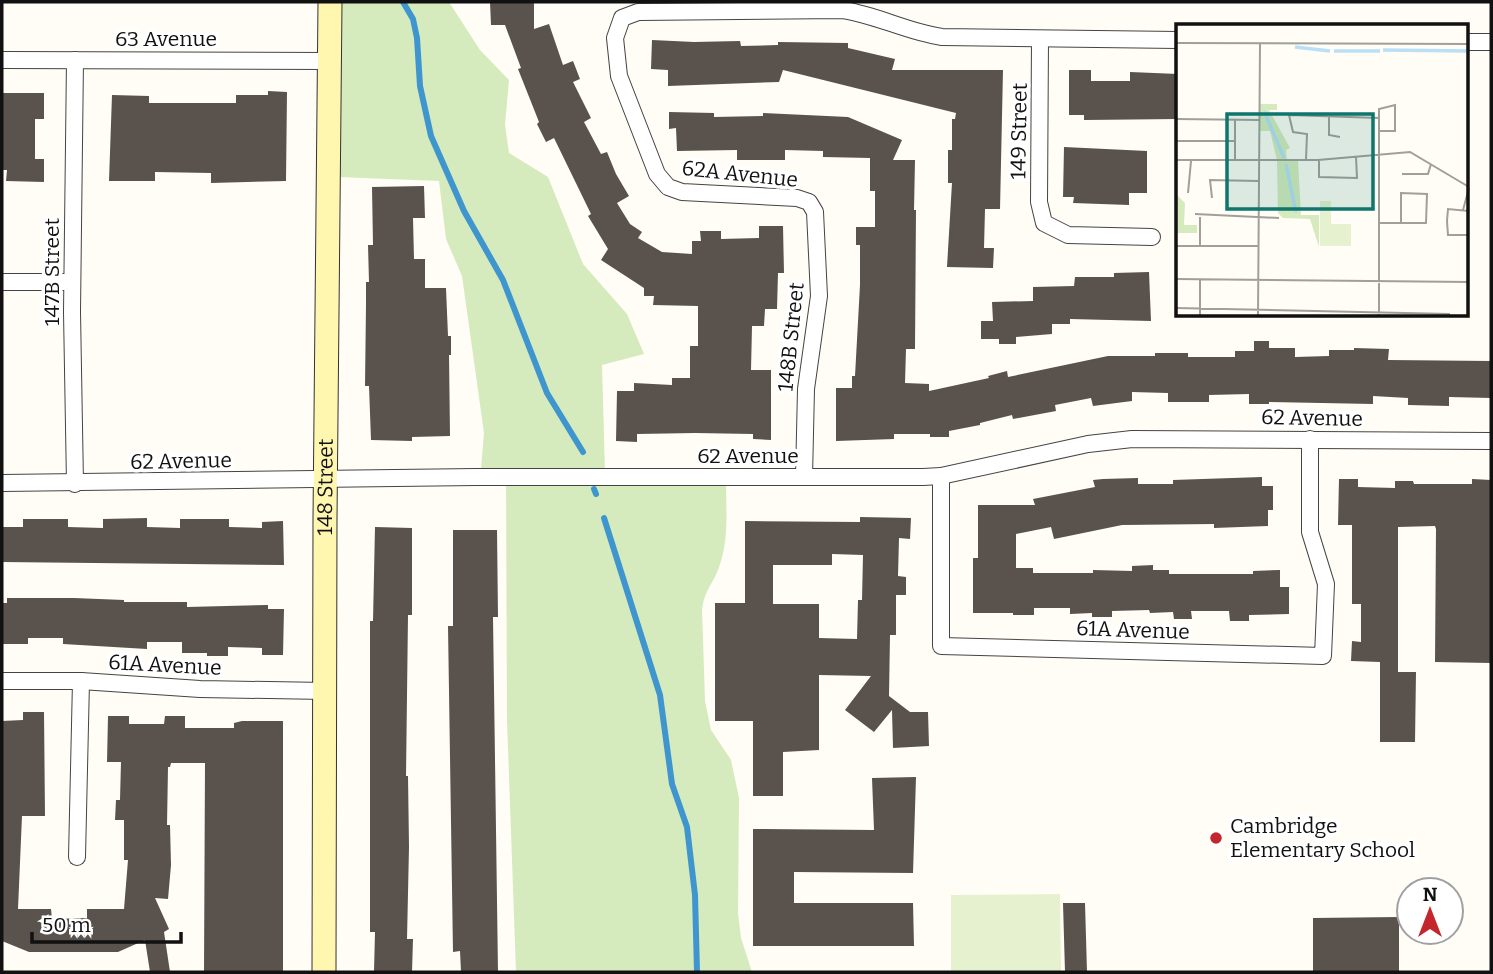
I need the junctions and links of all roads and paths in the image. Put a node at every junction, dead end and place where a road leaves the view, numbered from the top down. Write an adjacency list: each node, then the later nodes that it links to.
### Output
1 (330, 2): 8 (main road, 148 Street)
2 (1040, 39): 3 (street); 9 (street, 62A Avenue); 10 (street, 149 Street)
3 (1176, 40)
4 (1468, 42): 5 (street)
5 (1491, 42)
6 (2, 60): 7 (street, 63 Avenue)
7 (75, 60): 8 (street, 63 Avenue); 12 (street, 147B Street)
8 (330, 61): 17 (main road, 148 Street)
9 (808, 202): 16 (street, 148B Street)
10 (1152, 237)
11 (2, 282): 12 (street)
12 (72, 282): 19 (street, 147B Street)
13 (1310, 439): 14 (street, 62 Avenue); 15 (street, 62 Avenue); 15 (street, 61A Avenue)
14 (1491, 441)
15 (942, 476): 16 (street, 62 Avenue)
16 (804, 477): 17 (street, 62 Avenue)
17 (325, 480): 19 (street, 62 Avenue); 22 (main road, 148 Street)
18 (2, 484): 19 (street, 62 Avenue)
19 (75, 484)
20 (2, 681): 21 (street, 61A Avenue)
21 (81, 681): 22 (street, 61A Avenue); 23 (street)
22 (326, 691): 24 (main road, 148 Street)
23 (76, 857)
24 (324, 972)

